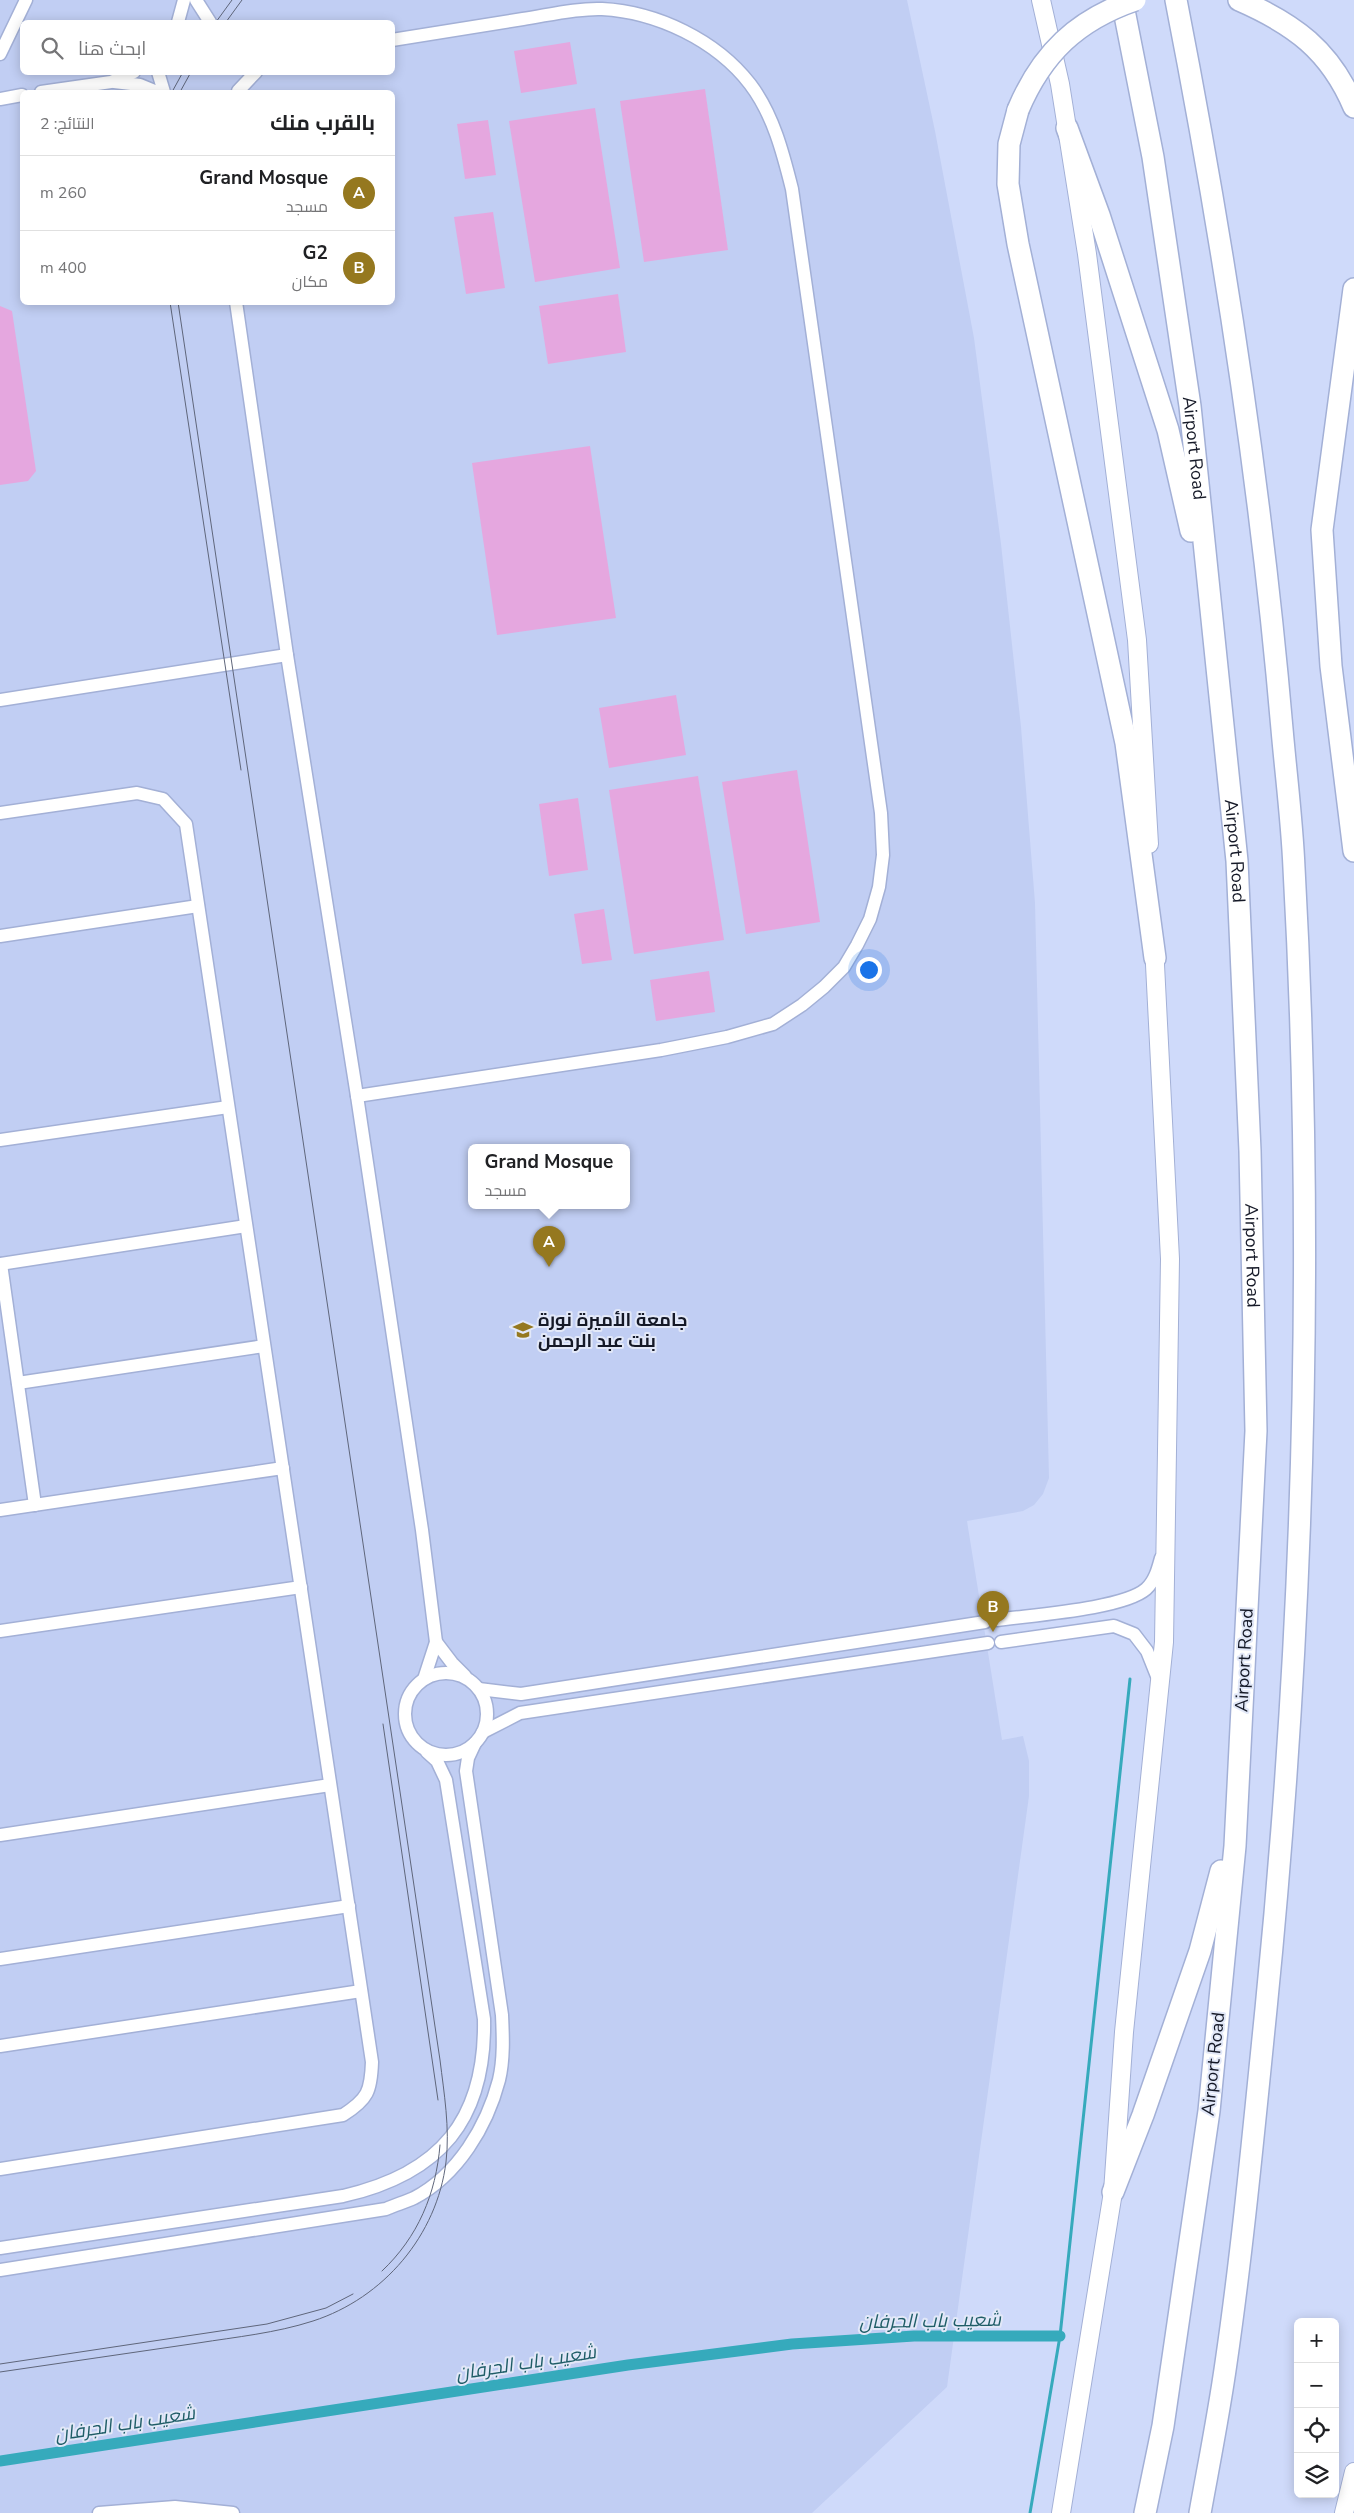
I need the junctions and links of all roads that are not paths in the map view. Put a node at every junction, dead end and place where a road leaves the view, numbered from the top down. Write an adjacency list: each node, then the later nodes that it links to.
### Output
1 (26, 0): 12 (street)
2 (184, 0): 9 (street)
3 (196, 0): 10 (street)
4 (1041, 0): 26 (main road)
5 (1122, 0): 29 (highway, Airport Road)
6 (1135, 0): 36 (highway, bridge)
7 (1176, 0): 76 (highway)
8 (1239, 0): 25 (highway)
9 (179, 20)
10 (209, 20)
11 (395, 40): 37 (street)
12 (0, 54)
13 (127, 75): 17 (street)
14 (159, 75): 20 (street)
15 (241, 75): 21 (street)
16 (253, 75): 22 (street)
17 (111, 82): 18 (street); 19 (street)
18 (55, 90)
19 (151, 90)
20 (163, 90)
21 (238, 90)
22 (239, 90)
23 (20, 95): 24 (street)
24 (0, 99)
25 (1354, 107)
26 (1067, 128): 29 (highway); 36 (main road)
27 (1354, 289): 33 (highway)
28 (236, 305): 30 (street)
29 (1213, 636): 60 (highway, Airport Road)
30 (287, 655): 31 (street); 37 (street)
31 (0, 700)
32 (0, 813): 34 (street)
33 (1354, 850)
34 (198, 906): 35 (street); 38 (street)
35 (0, 936)
36 (1155, 958): 47 (main road)
37 (357, 1096): 52 (street)
38 (228, 1107): 39 (street); 40 (street)
39 (0, 1140)
40 (246, 1226): 41 (street); 42 (street)
41 (0, 1264): 43 (street)
42 (264, 1346): 43 (street); 44 (street)
43 (18, 1383): 45 (street)
44 (283, 1468): 45 (street); 48 (street)
45 (35, 1505): 46 (street)
46 (0, 1510)
47 (1166, 1539): 49 (street); 55 (main road)
48 (301, 1587): 50 (street); 61 (street)
49 (1018, 1617): 51 (street); 56 (street)
50 (0, 1631)
51 (1020, 1638): 55 (street); 57 (street)
52 (436, 1642): 53 (street); 54 (street)
53 (424, 1679): 54 (street); 59 (street)
54 (469, 1680): 56 (street)
55 (1159, 1683): 68 (main road)
56 (479, 1689): 57 (street)
57 (483, 1732): 58 (street)
58 (475, 1743): 59 (street); 70 (street)
59 (427, 1752): 69 (street)
60 (1239, 1772): 68 (highway); 75 (highway, Airport Road)
61 (330, 1785): 62 (street); 63 (street)
62 (0, 1835)
63 (349, 1906): 64 (street); 65 (street)
64 (0, 1959)
65 (362, 1991): 66 (street); 67 (street)
66 (0, 2046)
67 (0, 2169)
68 (1113, 2192): 74 (main road)
69 (0, 2248)
70 (0, 2270)
71 (1354, 2472): 77 (main road)
72 (99, 2513): 73 (street)
73 (233, 2513)
74 (1061, 2513)
75 (1145, 2513)
76 (1200, 2513)
77 (1344, 2513)

